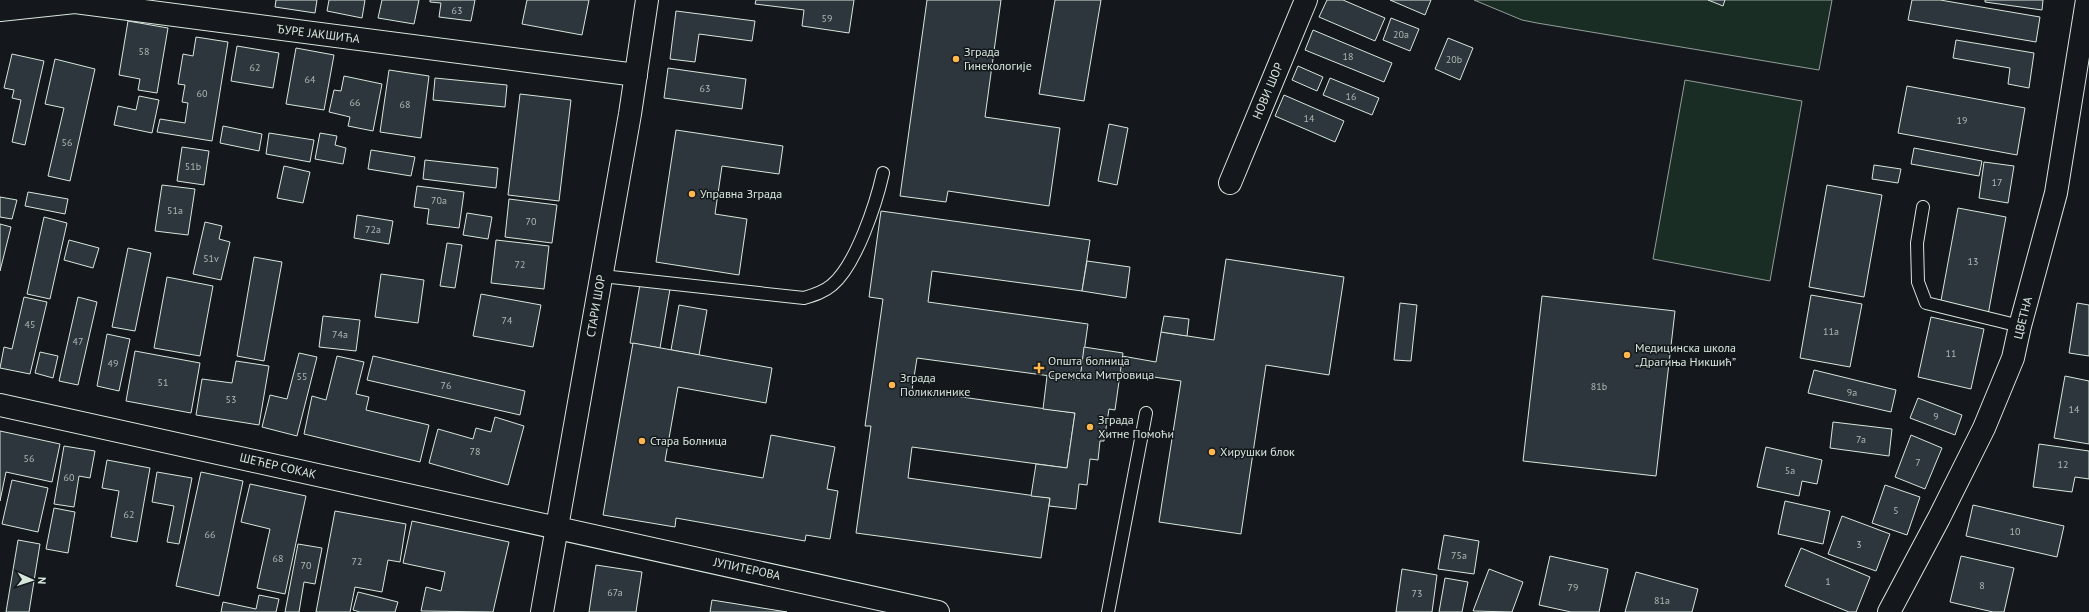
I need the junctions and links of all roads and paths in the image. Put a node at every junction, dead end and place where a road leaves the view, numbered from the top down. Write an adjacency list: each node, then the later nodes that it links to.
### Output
1 (647, 0): 5 (street, СТАРИ ШОР)
2 (1306, 0): 7 (street, НОВИ ШОР)
3 (2087, 0): 10 (street, ЦВЕТНА)
4 (0, 10): 5 (street, ЂУРЕ ЈАКШИЋА)
5 (636, 75): 9 (street, СТАРИ ШОР)
6 (883, 174): 9 (lane)
7 (1230, 183)
8 (1922, 206): 10 (lane)
9 (602, 276): 13 (street, СТАРИ ШОР)
10 (2020, 326): 17 (street, ЦВЕТНА)
11 (0, 405): 13 (street, ШЕЋЕР СОКАК)
12 (1146, 413): 16 (lane)
13 (556, 528): 14 (street, СТАРИ ШОР); 15 (street, ЈУПИТЕРОВА)
14 (542, 612)
15 (938, 612)
16 (1108, 612)
17 (1890, 612)

